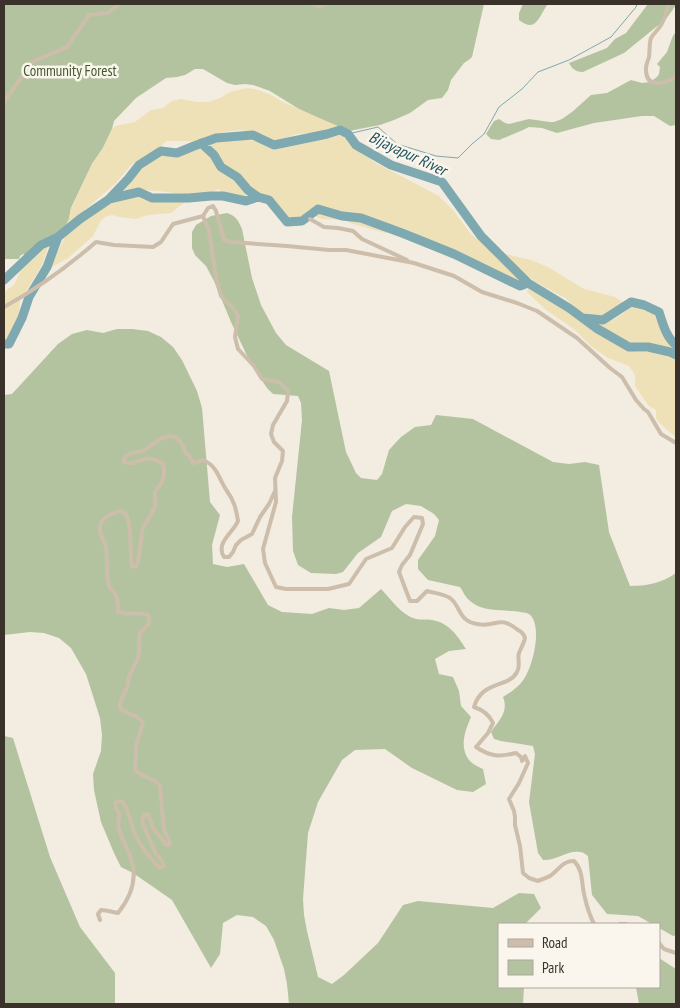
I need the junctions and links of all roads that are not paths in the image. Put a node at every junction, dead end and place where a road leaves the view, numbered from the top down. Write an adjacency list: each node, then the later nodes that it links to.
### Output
1 (119, 4): 6 (street)
2 (311, 4): 3 (street)
3 (326, 4)
4 (669, 4): 5 (street)
5 (676, 77)
6 (4, 102)
7 (203, 216): 9 (street); 10 (street); 12 (street)
8 (310, 219): 9 (street)
9 (414, 263): 11 (street)
10 (4, 307)
11 (676, 443)
12 (276, 490): 13 (street); 14 (street)
13 (100, 920)
14 (594, 923)
15 (660, 944): 16 (street)
16 (676, 953)

